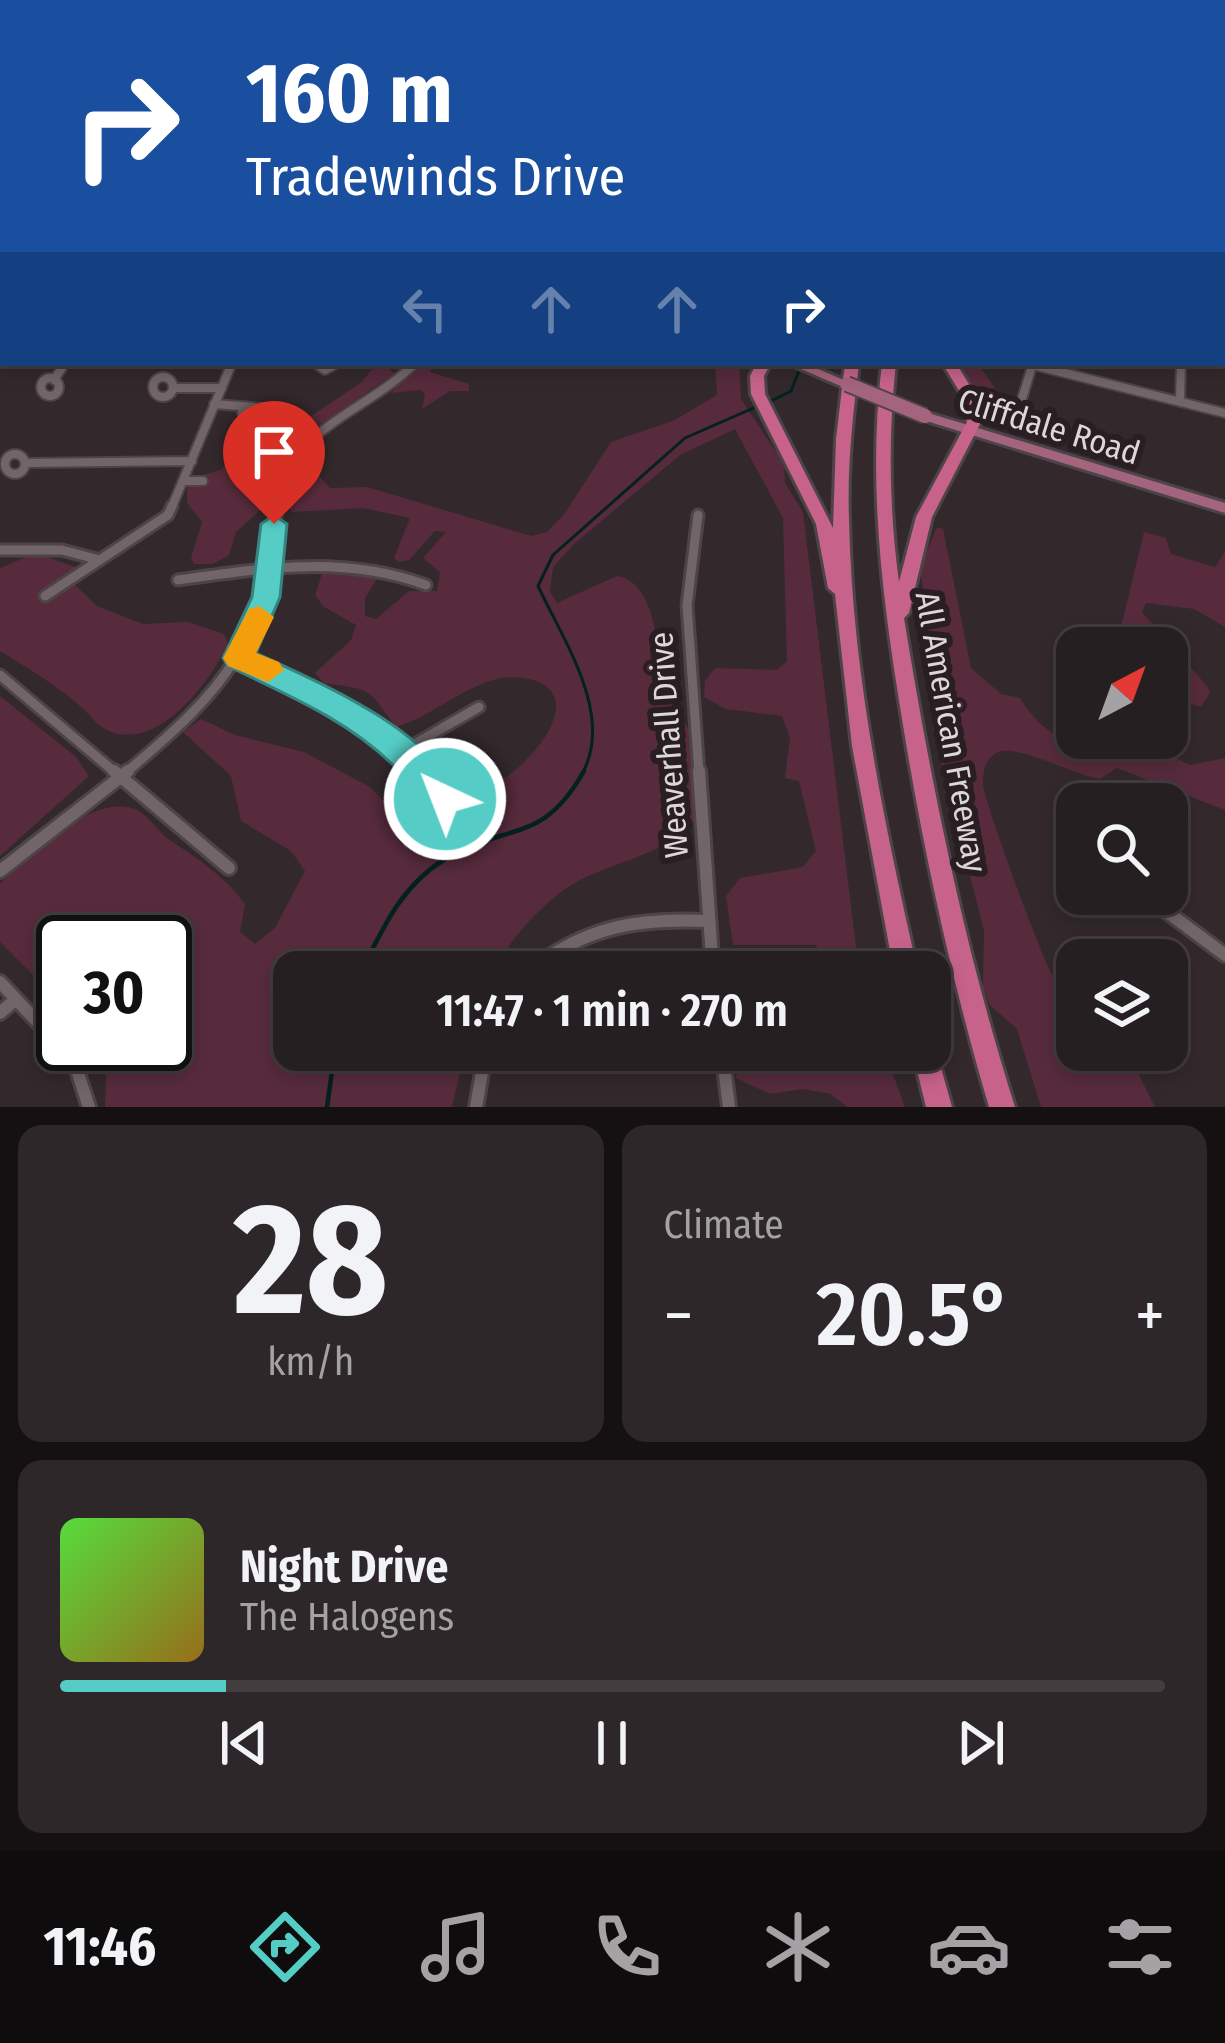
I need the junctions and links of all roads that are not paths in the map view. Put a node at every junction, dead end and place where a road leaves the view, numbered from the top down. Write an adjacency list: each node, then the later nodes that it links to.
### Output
1 (63, 366): 12 (street)
2 (231, 366): 14 (street)
3 (412, 366): 29 (street)
4 (763, 366): 33 (highway)
5 (800, 366): 20 (main road, Cliffdale Road, bridge)
6 (852, 366): 33 (highway)
7 (890, 366): 34 (highway, All American Freeway)
8 (951, 366): 20 (highway)
9 (1032, 366): 19 (street)
10 (1041, 366): 15 (street)
11 (1181, 366): 15 (street)
12 (54, 380)
13 (176, 388): 14 (street)
14 (222, 388): 16 (street)
15 (1180, 402): 18 (street)
16 (214, 404): 17 (street); 21 (street)
17 (244, 407)
18 (1225, 413)
19 (1017, 416)
20 (968, 433): 25 (main road, Cliffdale Road); 34 (highway)
21 (192, 461): 22 (street); 24 (street)
22 (28, 463)
23 (203, 481): 24 (street)
24 (184, 482): 28 (street)
25 (1225, 508)
26 (698, 515): 44 (street, Weaverhall Drive)
27 (0, 550): 28 (street)
28 (100, 560): 32 (street)
29 (269, 568): 30 (street); 31 (street); 35 (street)
30 (178, 580)
31 (426, 585)
32 (45, 596)
33 (847, 619): 47 (highway)
34 (897, 626): 59 (highway, All American Freeway)
35 (238, 658): 38 (street); 39 (street)
36 (0, 675): 39 (street)
37 (479, 707): 38 (street)
38 (401, 752): 40 (street)
39 (117, 776): 41 (street); 42 (street)
40 (445, 799)
41 (229, 868)
42 (0, 871)
43 (1171, 915): 48 (street)
44 (707, 921): 45 (street); 46 (street, Weaverhall Drive)
45 (558, 951)
46 (711, 951)
47 (901, 951)
48 (1225, 955)
49 (0, 982): 50 (street)
50 (16, 999): 51 (street); 55 (street)
51 (0, 1013)
52 (482, 1071): 56 (street)
53 (725, 1071): 57 (street)
54 (930, 1071): 58 (highway)
55 (89, 1107)
56 (476, 1107)
57 (729, 1107)
58 (939, 1107)
59 (1002, 1107)

